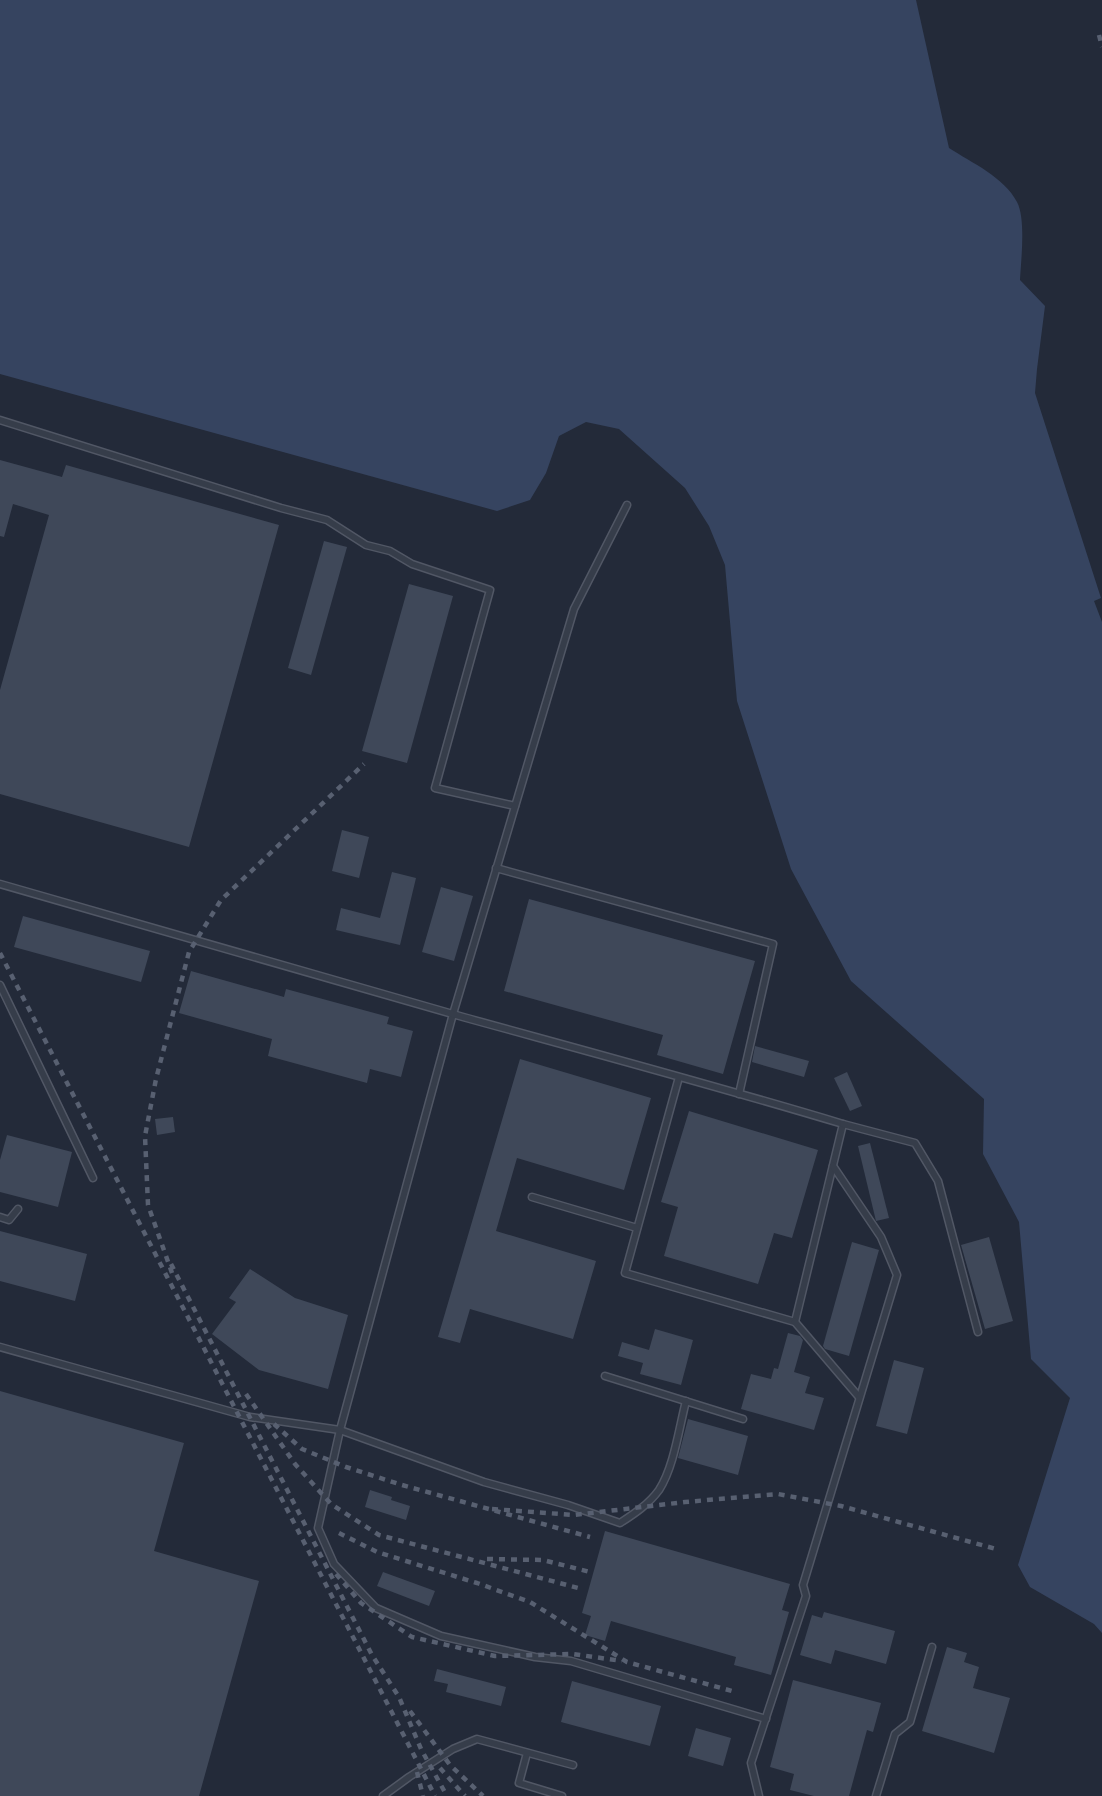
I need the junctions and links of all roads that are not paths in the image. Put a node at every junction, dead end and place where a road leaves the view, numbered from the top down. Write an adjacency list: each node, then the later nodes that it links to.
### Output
1 (0, 420): 3 (lane)
2 (627, 505): 3 (lane)
3 (515, 806): 4 (lane)
4 (496, 868): 7 (lane); 9 (lane)
5 (0, 884): 7 (lane)
6 (0, 985): 12 (lane)
7 (453, 1014): 8 (lane); 24 (lane)
8 (679, 1077): 9 (lane); 16 (lane)
9 (739, 1094): 10 (lane)
10 (843, 1124): 11 (lane); 18 (lane)
11 (833, 1166): 17 (lane); 21 (lane)
12 (93, 1178)
13 (532, 1197): 16 (lane)
14 (18, 1209): 15 (lane)
15 (0, 1217)
16 (637, 1228): 17 (lane)
17 (795, 1322): 21 (lane)
18 (978, 1332)
19 (0, 1347): 24 (lane)
20 (604, 1376): 22 (lane)
21 (860, 1397): 26 (lane)
22 (686, 1401): 23 (lane); 24 (lane)
23 (743, 1419)
24 (340, 1430): 26 (lane)
25 (932, 1647): 32 (lane)
26 (766, 1719): 31 (lane)
27 (527, 1753): 28 (lane); 29 (lane); 30 (lane)
28 (573, 1765)
29 (383, 1796)
30 (562, 1796)
31 (759, 1796)
32 (876, 1796)

